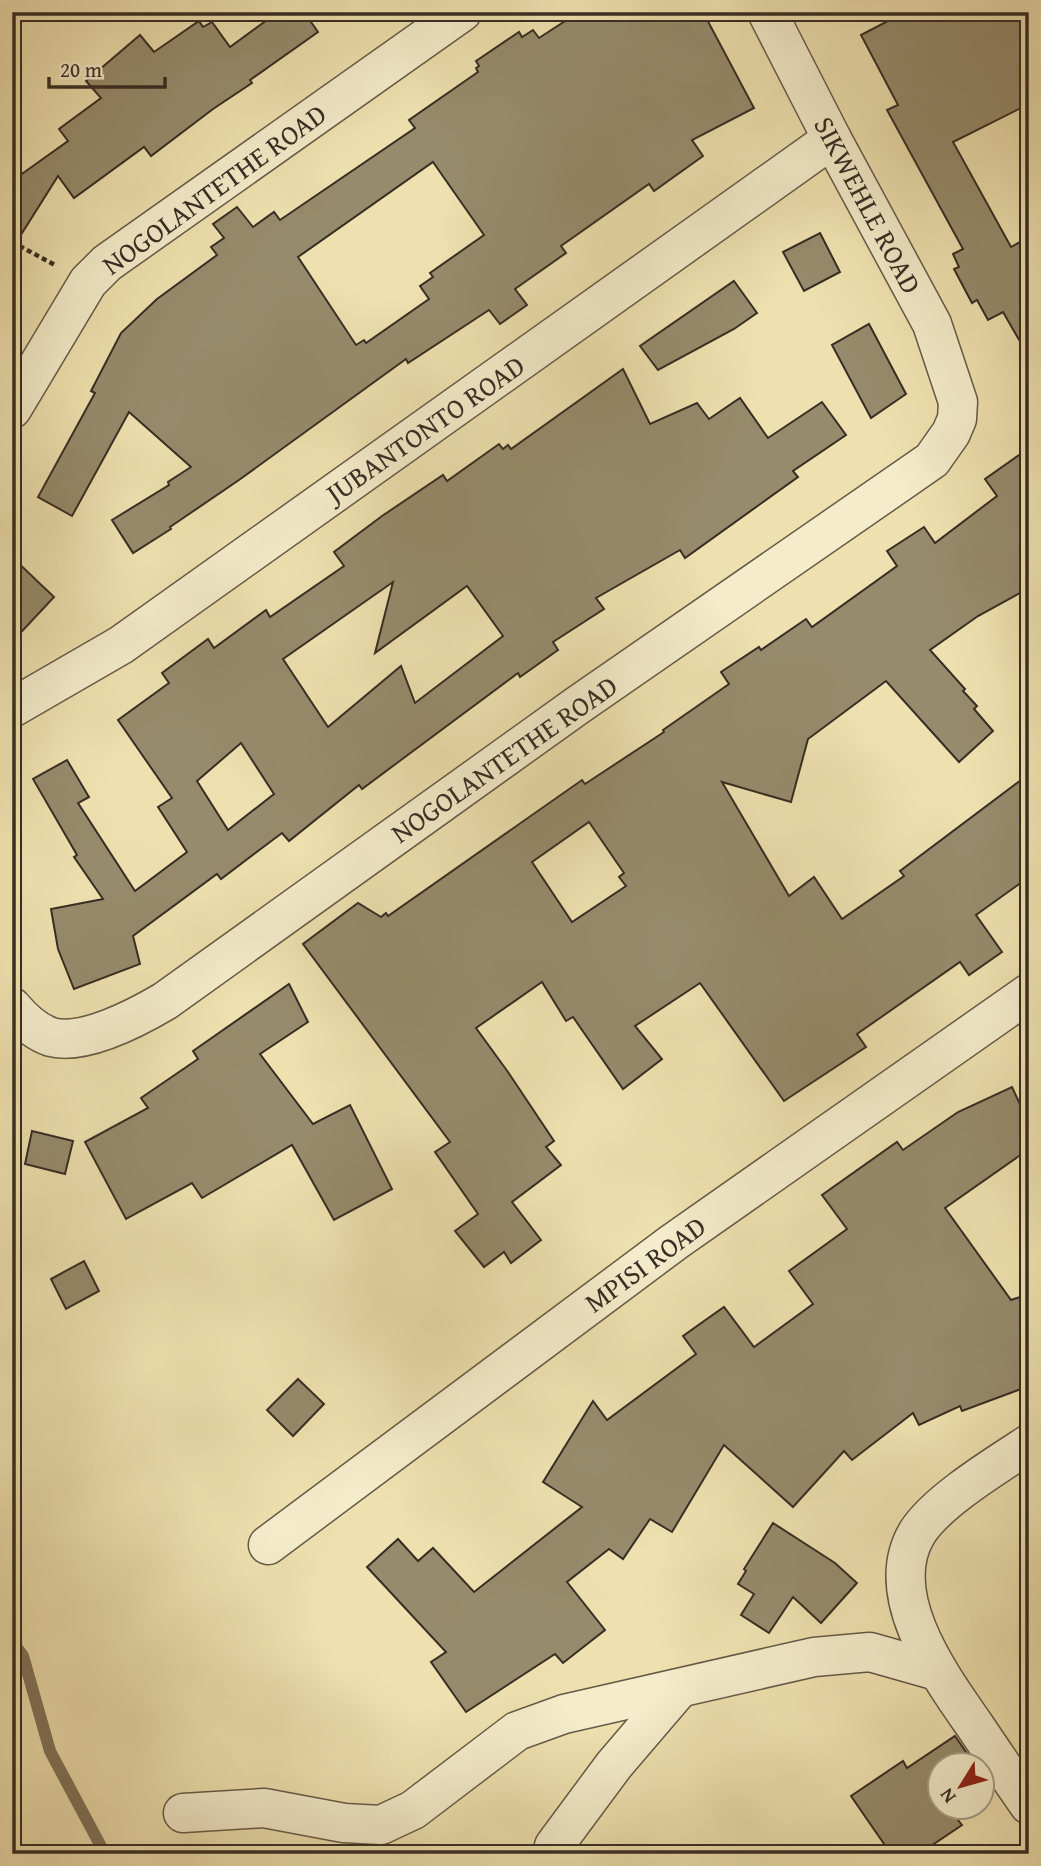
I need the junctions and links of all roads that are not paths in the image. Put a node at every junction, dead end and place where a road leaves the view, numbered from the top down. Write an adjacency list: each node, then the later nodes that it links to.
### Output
1 (462, 12): 5 (street, NOGOLANTETHE ROAD)
2 (767, 12): 3 (street, SIKWEHLE ROAD)
3 (832, 139): 4 (street, SIKWEHLE ROAD); 6 (street, JUBANTONTO ROAD)
4 (958, 402): 8 (street, NOGOLANTETHE ROAD)
5 (12, 409)
6 (12, 708)
7 (1029, 993): 10 (street, MPISI ROAD)
8 (12, 1007)
9 (1029, 1444): 11 (street)
10 (268, 1545)
11 (937, 1671): 12 (street); 13 (street)
12 (679, 1689): 14 (street); 15 (street)
13 (1029, 1805)
14 (183, 1813)
15 (552, 1854)

